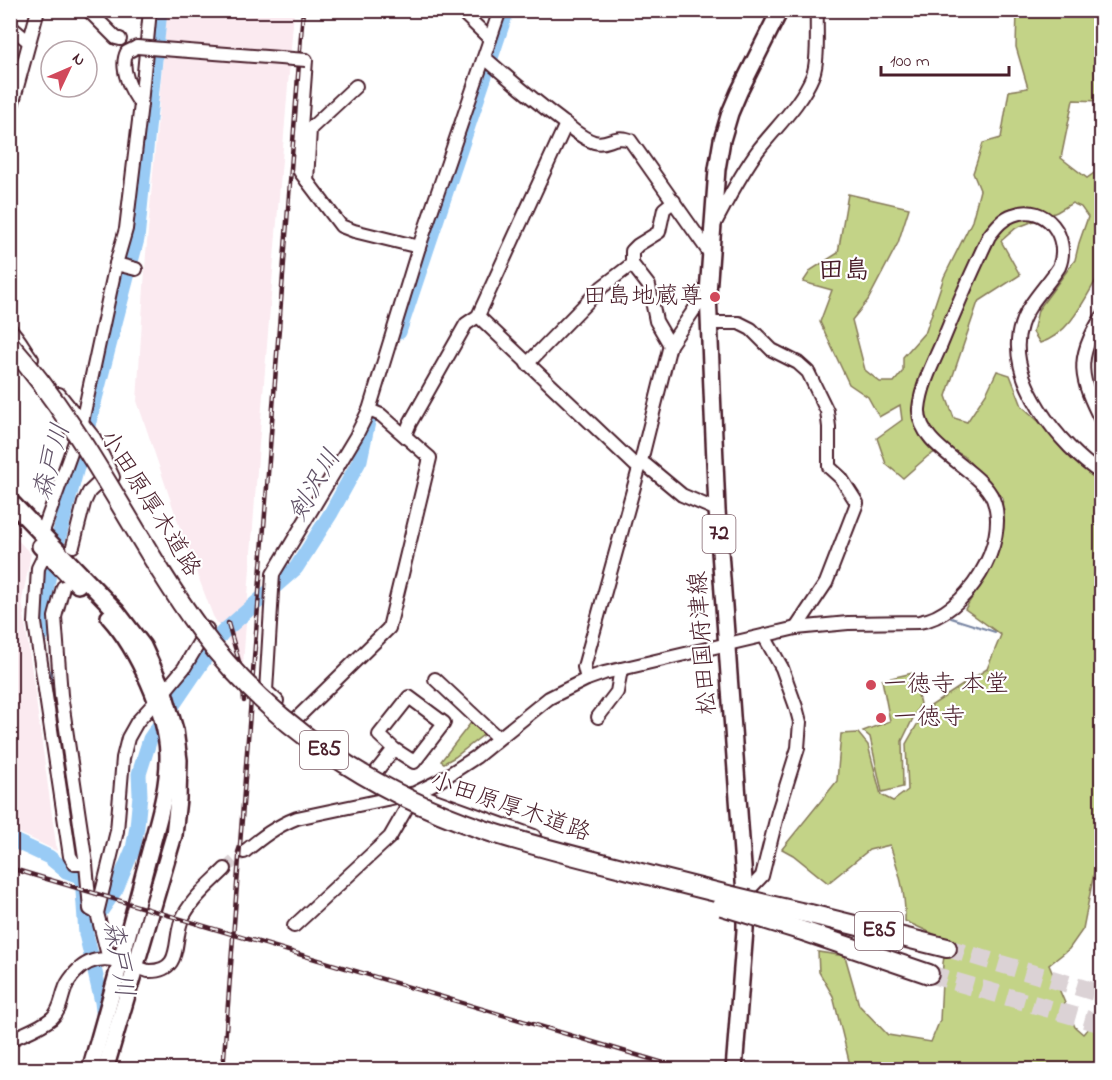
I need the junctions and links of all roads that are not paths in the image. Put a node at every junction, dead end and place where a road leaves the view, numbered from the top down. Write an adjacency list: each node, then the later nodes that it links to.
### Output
1 (38, 10): 11 (street)
2 (88, 10): 9 (street)
3 (150, 10): 14 (street)
4 (460, 10): 10 (street)
5 (500, 10): 10 (street)
6 (780, 10): 19 (main road, 松田国府津線 / 72)
7 (818, 10): 19 (street)
8 (10, 26): 11 (street)
9 (120, 39)
10 (490, 39): 12 (street)
11 (29, 42): 15 (street)
12 (484, 58): 16 (street); 20 (street)
13 (356, 86): 17 (street)
14 (141, 104): 17 (street, bridge); 22 (street)
15 (10, 113)
16 (566, 124): 18 (street); 26 (street)
17 (307, 181): 20 (street)
18 (674, 201): 21 (street); 23 (street)
19 (712, 229): 21 (main road, 松田国府津線 / 72)
20 (419, 247): 34 (street)
21 (711, 255): 25 (main road, 松田国府津線 / 72)
22 (116, 264): 24 (street); 35 (street)
23 (632, 264): 31 (street); 33 (street)
24 (136, 269)
25 (708, 293): 28 (main road, 松田国府津線 / 72); 31 (street)
26 (478, 316): 33 (street); 37 (street)
27 (1101, 316): 36 (street)
28 (709, 323): 42 (main road, 松田国府津線 / 72); 47 (street)
29 (10, 329): 35 (street)
30 (10, 345): 65 (highway, 小田原厚木道路 / E85, bridge)
31 (670, 345): 38 (street)
32 (10, 362): 65 (highway, 小田原厚木道路 / E85, bridge)
33 (527, 364): 38 (street)
34 (374, 412): 37 (street); 55 (street)
35 (82, 422): 39 (street); 44 (street)
36 (1101, 422)
37 (405, 435): 55 (street)
38 (640, 465): 42 (street); 51 (street)
39 (110, 472): 45 (street); 53 (street)
40 (1099, 472): 47 (street)
41 (10, 501): 44 (main road)
42 (717, 510): 49 (main road, 松田国府津線 / 72)
43 (10, 516): 44 (main road)
44 (43, 543): 45 (main road); 61 (street)
45 (67, 557): 53 (main road)
46 (63, 586): 61 (street)
47 (796, 628): 48 (street)
48 (764, 636): 49 (street); 63 (street)
49 (727, 645): 50 (street); 63 (main road, 松田国府津線 / 72)
50 (621, 669): 51 (street); 54 (street)
51 (587, 679): 56 (street)
52 (435, 680): 56 (street)
53 (162, 705): 64 (street); 68 (main road); 68 (main road)
54 (598, 717)
55 (296, 719): 58 (street)
56 (498, 738): 59 (street)
57 (394, 749): 57 (street); 58 (street)
58 (375, 773): 59 (street)
59 (415, 793): 60 (street); 63 (street); 66 (street)
60 (244, 852)
61 (80, 864): 64 (street)
62 (225, 869): 68 (street)
63 (745, 894): 73 (main road, 松田国府津線 / 72)
64 (97, 913): 68 (street)
65 (808, 923): 67 (highway, 小田原厚木道路 / E85); 69 (highway, 小田原厚木道路 / E85)
66 (294, 926)
67 (947, 948)
68 (122, 963): 70 (street); 71 (main road); 72 (main road)
69 (929, 974)
70 (10, 1040)
71 (90, 1070)
72 (105, 1070)
73 (734, 1070)

